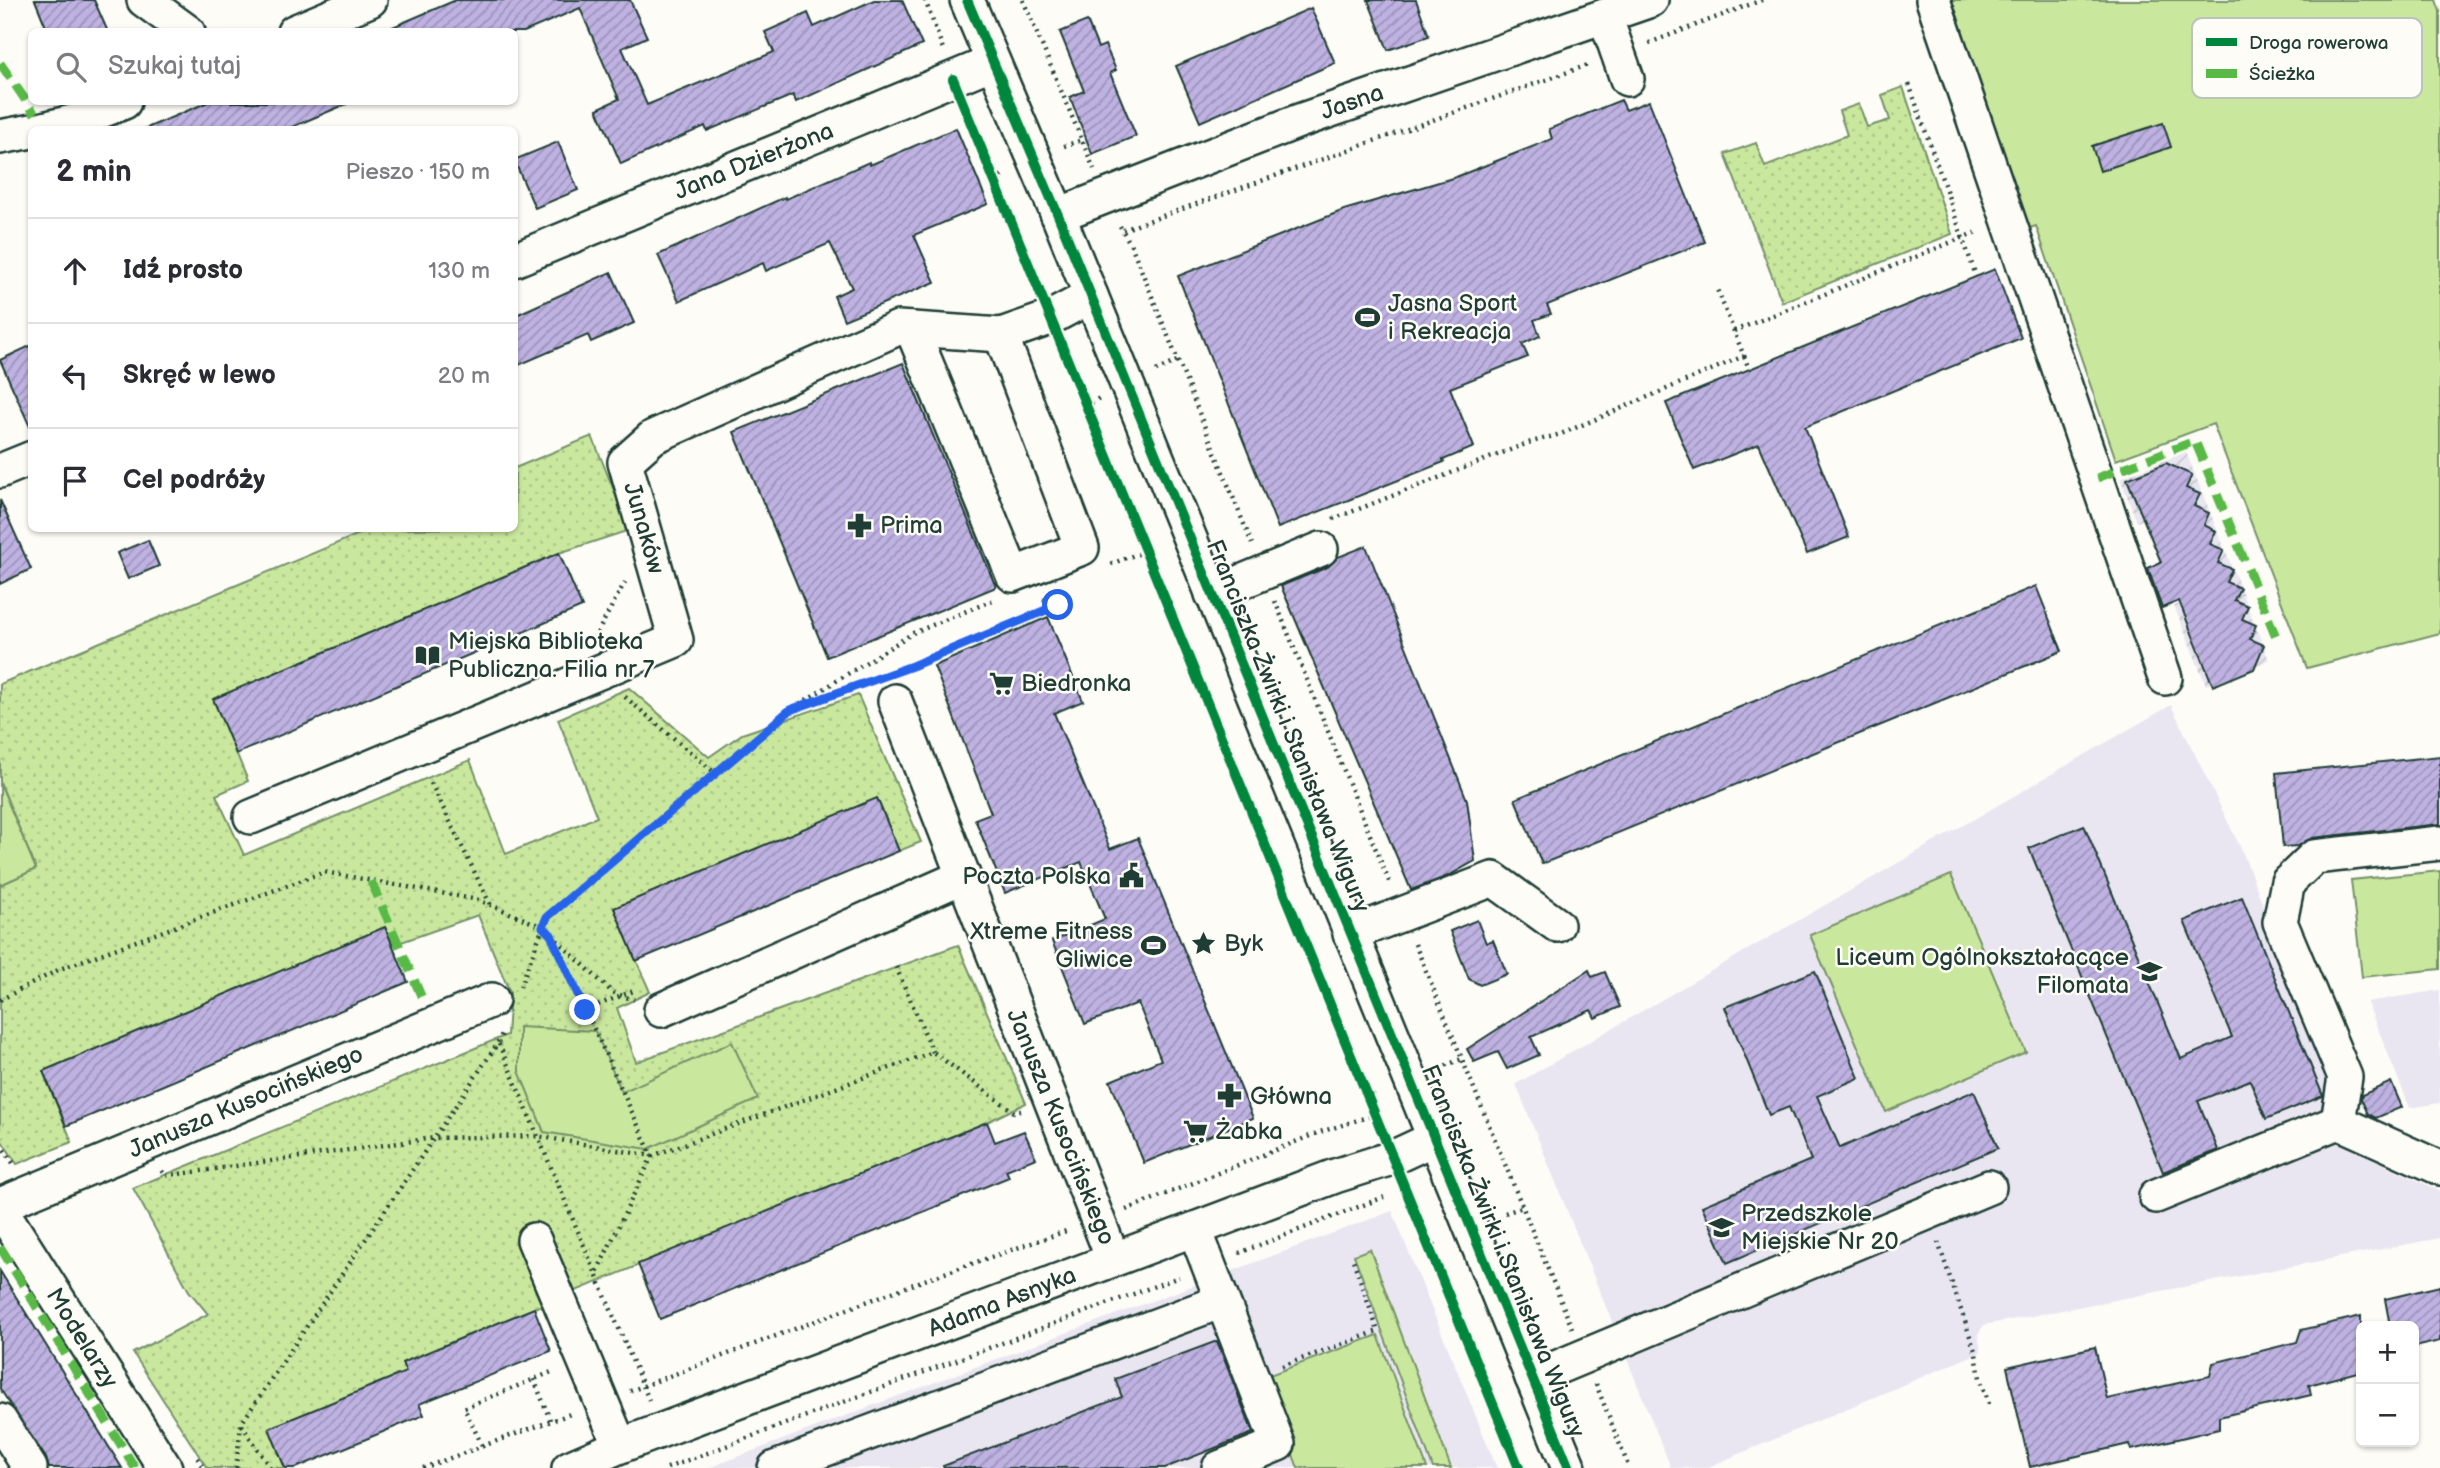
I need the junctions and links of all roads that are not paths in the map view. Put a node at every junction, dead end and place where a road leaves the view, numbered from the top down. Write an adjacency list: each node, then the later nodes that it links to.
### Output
1 (144, 0): 7 (street)
2 (370, 0): 8 (street)
3 (967, 0): 9 (street, Franciszka Żwirki i Stanisława Wigury)
4 (1651, 0): 6 (street, Jasna)
5 (1933, 0): 24 (street)
6 (1605, 16): 10 (street); 15 (street, Jasna)
7 (182, 28)
8 (304, 28)
9 (993, 62): 15 (street, Franciszka Żwirki i Stanisława Wigury); 16 (street, Jana Dzierżona)
10 (1623, 66)
11 (116, 105): 12 (street)
12 (56, 126)
13 (28, 132): 14 (street)
14 (0, 137)
15 (1058, 215): 17 (street, Franciszka Żwirki i Stanisława Wigury)
16 (518, 258)
17 (1091, 296): 19 (street, Junaków); 23 (street, Franciszka Żwirki i Stanisława Wigury)
18 (912, 329): 19 (street, Junaków); 19 (street); 26 (street, Junaków)
19 (1001, 335)
20 (28, 460): 21 (street)
21 (0, 471)
22 (1325, 535): 23 (street)
23 (1212, 594): 30 (street, Franciszka Żwirki i Stanisława Wigury)
24 (2165, 678)
25 (889, 689): 28 (street, Janusza Kusocińskiego)
26 (251, 817)
27 (2440, 843): 33 (street)
28 (962, 877): 32 (street); 41 (street, Janusza Kusocińskiego)
29 (1557, 925): 30 (street)
30 (1350, 934): 34 (street, Franciszka Żwirki i Stanisława Wigury)
31 (504, 1007): 38 (street, Janusza Kusocińskiego)
32 (661, 1010)
33 (2338, 1122): 35 (street); 37 (street)
34 (1435, 1138): 39 (street, Adama Asnyka); 43 (street, Franciszka Żwirki i Stanisława Wigury)
35 (2440, 1168)
36 (1989, 1187): 43 (street)
37 (2156, 1196)
38 (0, 1206): 47 (street, Modelarzy)
39 (1195, 1230): 41 (street, Adama Asnyka); 42 (street)
40 (534, 1240): 45 (street)
41 (1113, 1259): 45 (street, Adama Asnyka)
42 (1222, 1301): 48 (street); 49 (street)
43 (1532, 1378): 50 (street, Franciszka Żwirki i Stanisława Wigury)
44 (0, 1421): 46 (street)
45 (596, 1460)
46 (30, 1468)
47 (165, 1468)
48 (775, 1468)
49 (1219, 1468)
50 (1569, 1468)

